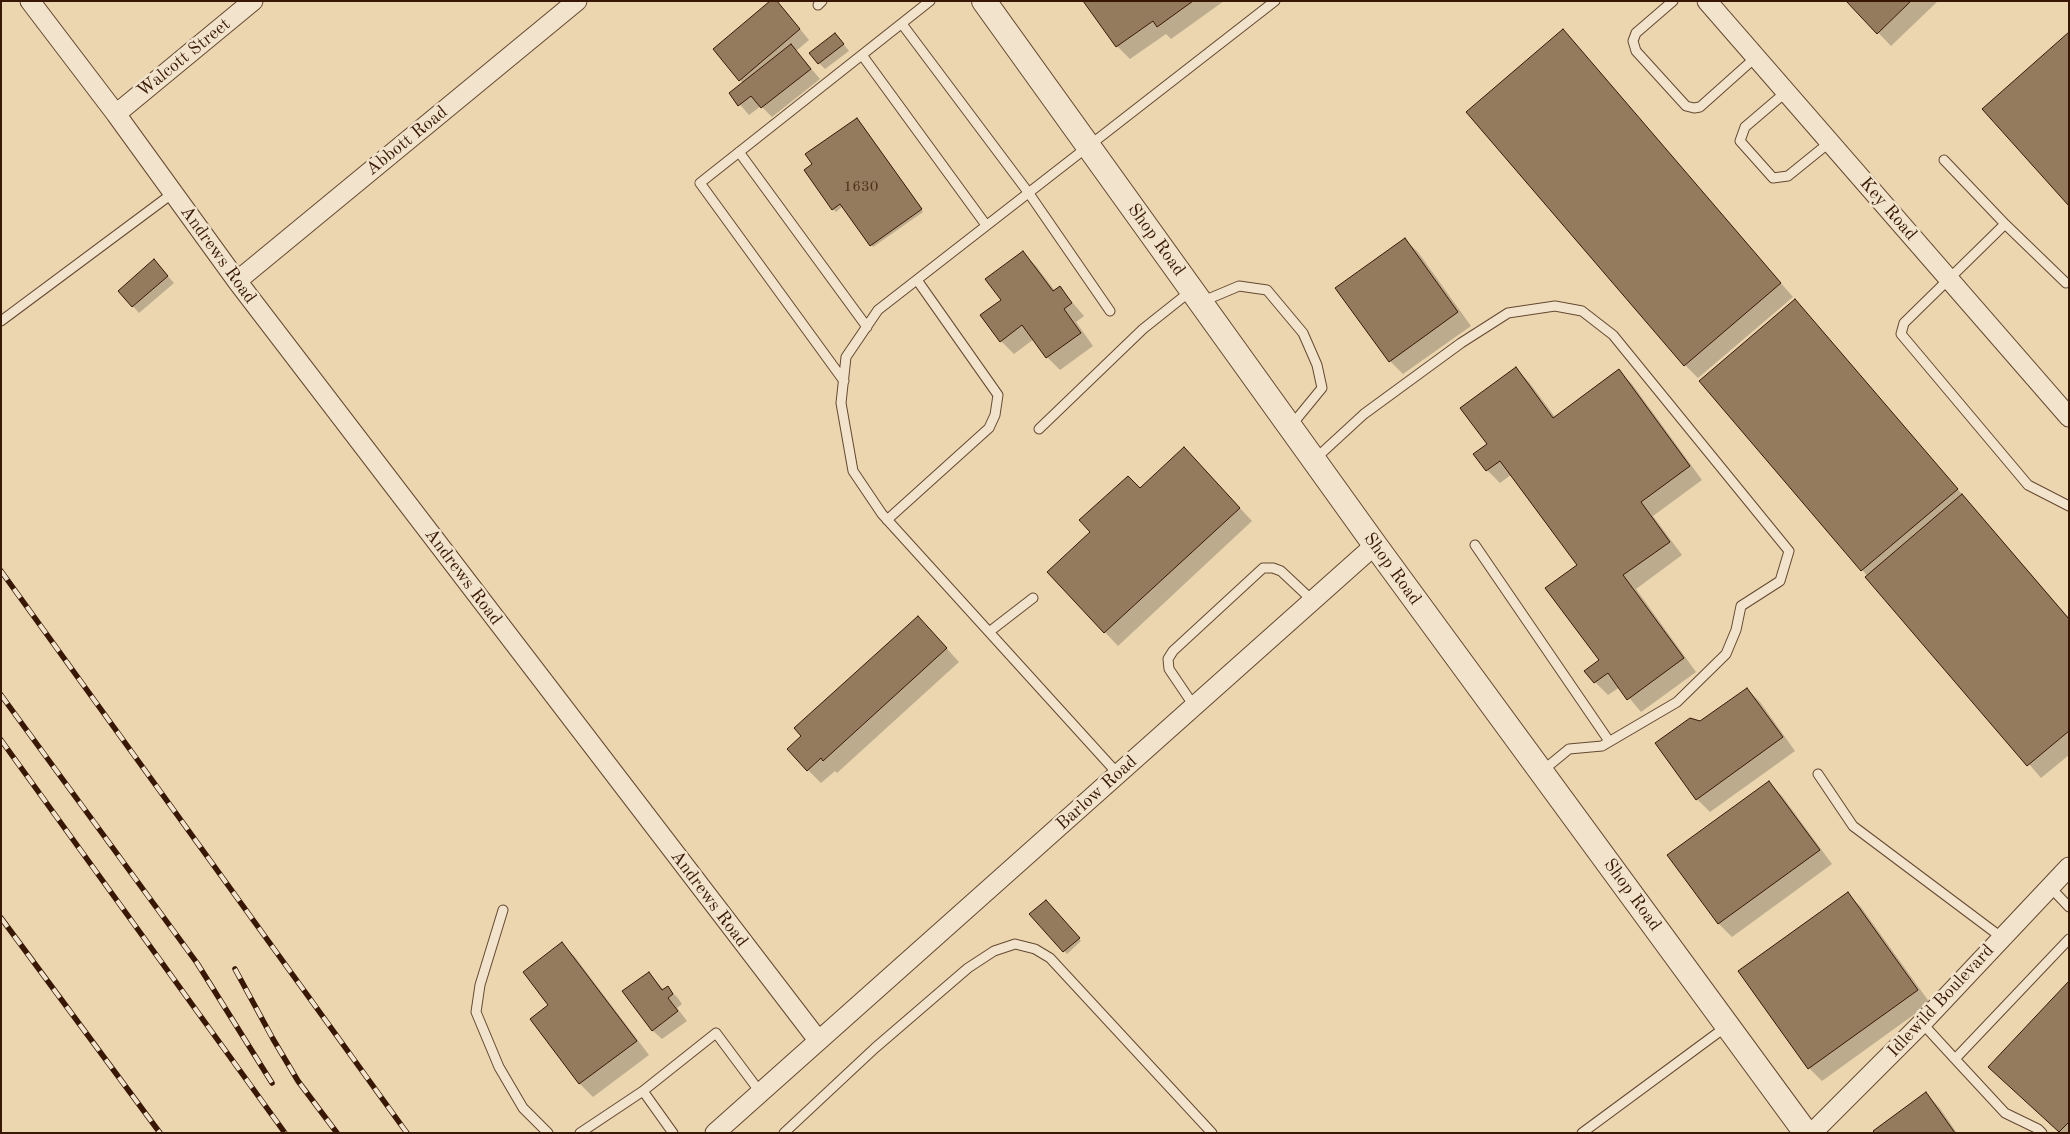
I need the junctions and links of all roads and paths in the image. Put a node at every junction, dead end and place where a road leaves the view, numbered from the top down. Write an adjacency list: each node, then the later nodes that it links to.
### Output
1 (30, 1): 13 (street, Andrews Road)
2 (253, 1): 13 (street, Walcott Street)
3 (577, 1): 24 (street, Abbott Road)
4 (930, 1): 9 (lane)
5 (1275, 1): 15 (lane)
6 (1672, 1): 11 (lane)
7 (1707, 1): 11 (street, Key Road)
8 (991, 4): 15 (street, Shop Road)
9 (902, 24): 10 (lane); 18 (lane)
10 (862, 55): 16 (lane); 21 (lane)
11 (1756, 57): 12 (street, Key Road)
12 (1786, 92): 14 (street, Key Road); 14 (lane)
13 (116, 114): 19 (street, Andrews Road)
14 (1830, 142): 22 (street, Key Road)
15 (1088, 145): 18 (lane); 26 (street, Shop Road)
16 (739, 152): 29 (lane); 30 (lane)
17 (1944, 160): 20 (lane)
18 (1028, 192): 21 (lane); 27 (lane)
19 (173, 193): 24 (street, Andrews Road); 28 (lane)
20 (2005, 224): 22 (lane); 25 (lane)
21 (986, 225): 23 (lane)
22 (1948, 279): 31 (street, Key Road); 35 (lane)
23 (916, 280): 29 (lane); 36 (lane)
24 (237, 281): 55 (street, Andrews Road)
25 (2066, 283)
26 (1196, 296): 32 (street, Shop Road); 32 (lane); 33 (lane)
27 (1110, 311)
28 (1, 321)
29 (867, 327): 30 (lane)
30 (844, 381): 36 (lane)
31 (2069, 418)
32 (1290, 427): 34 (street, Shop Road)
33 (1039, 430)
34 (1314, 460): 38 (street, Shop Road); 43 (lane)
35 (2069, 506)
36 (887, 520): 41 (lane)
37 (1475, 545): 43 (lane)
38 (1375, 546): 40 (street, Barlow Road); 44 (street, Shop Road)
39 (1033, 598): 41 (lane)
40 (1313, 600): 42 (street, Barlow Road); 42 (lane)
41 (990, 632): 45 (lane)
42 (1194, 706): 45 (street, Barlow Road)
43 (1609, 742): 44 (lane)
44 (1541, 772): 54 (street, Shop Road)
45 (1118, 774): 55 (street, Barlow Road)
46 (1818, 774): 51 (lane)
47 (2069, 867): 48 (street, Idlewild Boulevard)
48 (2050, 887): 49 (lane); 51 (street, Idlewild Boulevard)
49 (2069, 907)
50 (503, 910): 59 (lane)
51 (2001, 937): 53 (street, Idlewild Boulevard)
52 (2069, 938): 56 (lane)
53 (1922, 1023): 56 (lane); 67 (street, Idlewild Boulevard)
54 (1728, 1025): 65 (lane); 66 (street, Shop Road)
55 (818, 1040): 58 (street)
56 (1956, 1059): 68 (lane)
57 (643, 1091): 58 (lane); 60 (lane); 61 (lane)
58 (760, 1092): 62 (street)
59 (548, 1133)
60 (580, 1133)
61 (674, 1133)
62 (715, 1133)
63 (784, 1133): 64 (lane)
64 (1212, 1133)
65 (1582, 1133)
66 (1806, 1133)
67 (1812, 1133)
68 (2042, 1133)

